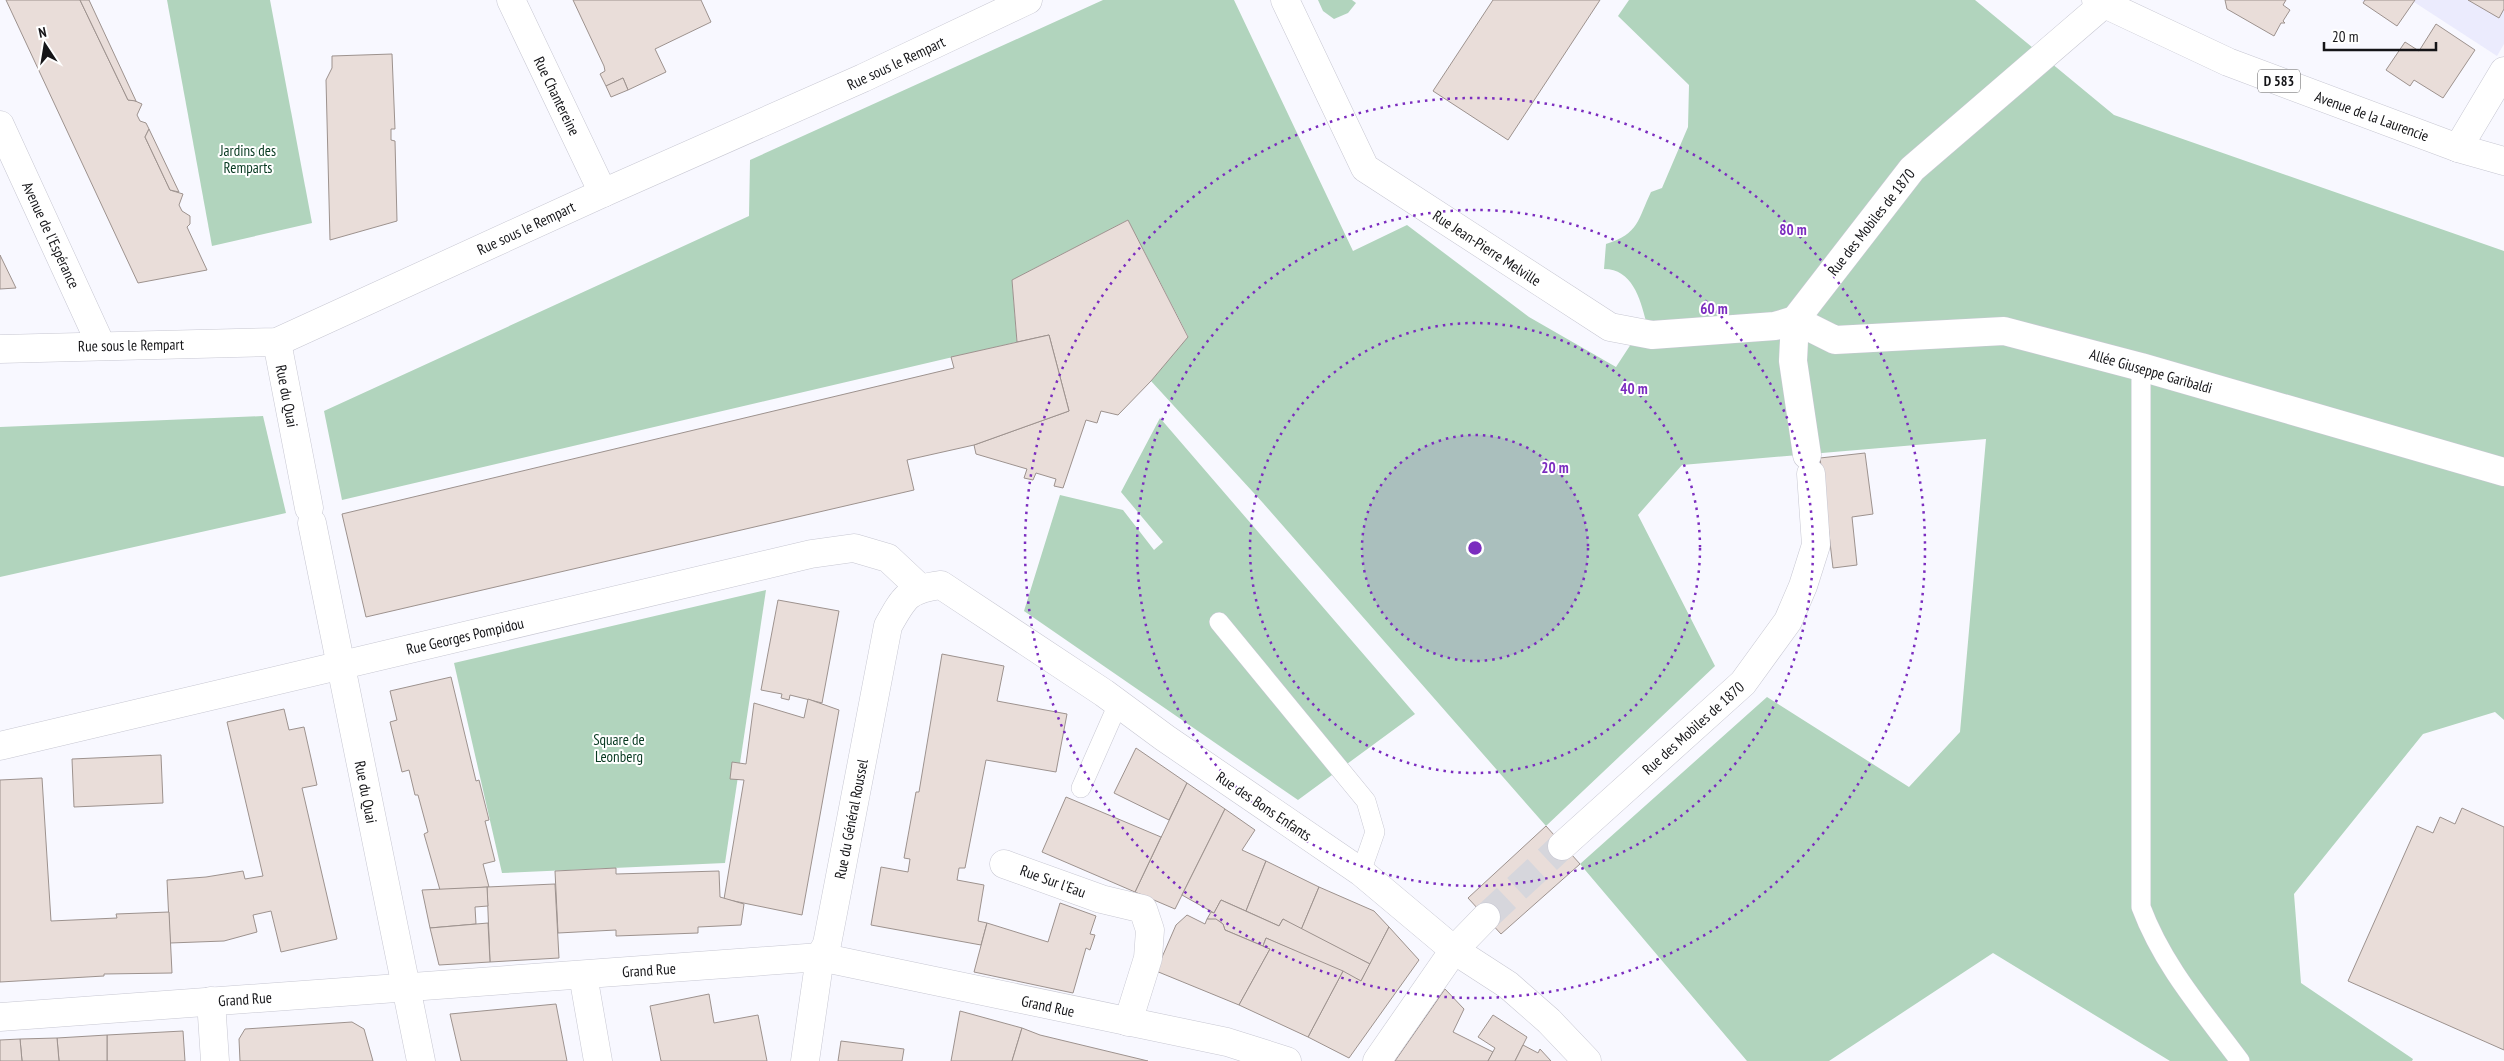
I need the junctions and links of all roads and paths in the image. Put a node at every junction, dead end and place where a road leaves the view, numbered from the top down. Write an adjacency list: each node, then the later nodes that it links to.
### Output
1 (511, 0): 9 (street, Rue Chantereine)
2 (1028, 0): 9 (street, Rue sous le Rempart)
3 (1285, 0): 10 (street, Rue Jean-Pierre Melville)
4 (2103, 1): 7 (street, Avenue de la Laurencie / D 583); 10 (street, Rue des Mobiles de 1870)
5 (2504, 71): 7 (street)
6 (0, 125): 12 (street, Avenue de l'Espérance)
7 (2458, 148): 8 (street, Avenue de la Laurencie / D 583)
8 (2504, 161)
9 (603, 193): 11 (street, Rue sous le Rempart)
10 (1794, 320): 14 (street, Allée Giuseppe Garibaldi); 22 (street, Rue des Mobiles de 1870)
11 (277, 342): 12 (street, Rue sous le Rempart); 18 (street, Rue du Quai)
12 (101, 345): 13 (street, Rue sous le Rempart)
13 (0, 349)
14 (2141, 368): 15 (street, Allée Giuseppe Garibaldi); 41 (lane)
15 (2504, 472)
16 (920, 588): 18 (street, Rue Georges Pompidou); 19 (street, Rue des Bons Enfants); 27 (street, Rue du Général Roussel)
17 (1219, 622): 24 (lane)
18 (342, 666): 20 (street, Rue Georges Pompidou); 29 (street, Rue du Quai)
19 (1118, 704): 21 (lane); 24 (street, Rue des Bons Enfants)
20 (0, 746)
21 (1081, 788)
22 (1562, 846)
23 (1004, 864): 32 (street, Rue Sur l'Eau)
24 (1361, 872): 26 (street, Rue des Bons Enfants)
25 (1486, 917): 26 (street)
26 (1454, 950): 39 (street); 40 (street, Rue des Bons Enfants)
27 (820, 957): 28 (street, Grand Rue); 32 (street, Grand Rue); 37 (street, Rue du Général Roussel)
28 (583, 975): 29 (street, Grand Rue); 36 (street)
29 (404, 988): 30 (street, Grand Rue); 35 (street, Rue du Quai)
30 (211, 1001): 31 (street, Grand Rue); 34 (street)
31 (0, 1017)
32 (1128, 1022): 33 (street, Grand Rue)
33 (1223, 1051): 38 (street, Grand Rue)
34 (215, 1061)
35 (421, 1061)
36 (598, 1061)
37 (805, 1061)
38 (1287, 1061)
39 (1377, 1061)
40 (1586, 1061)
41 (2240, 1061)

